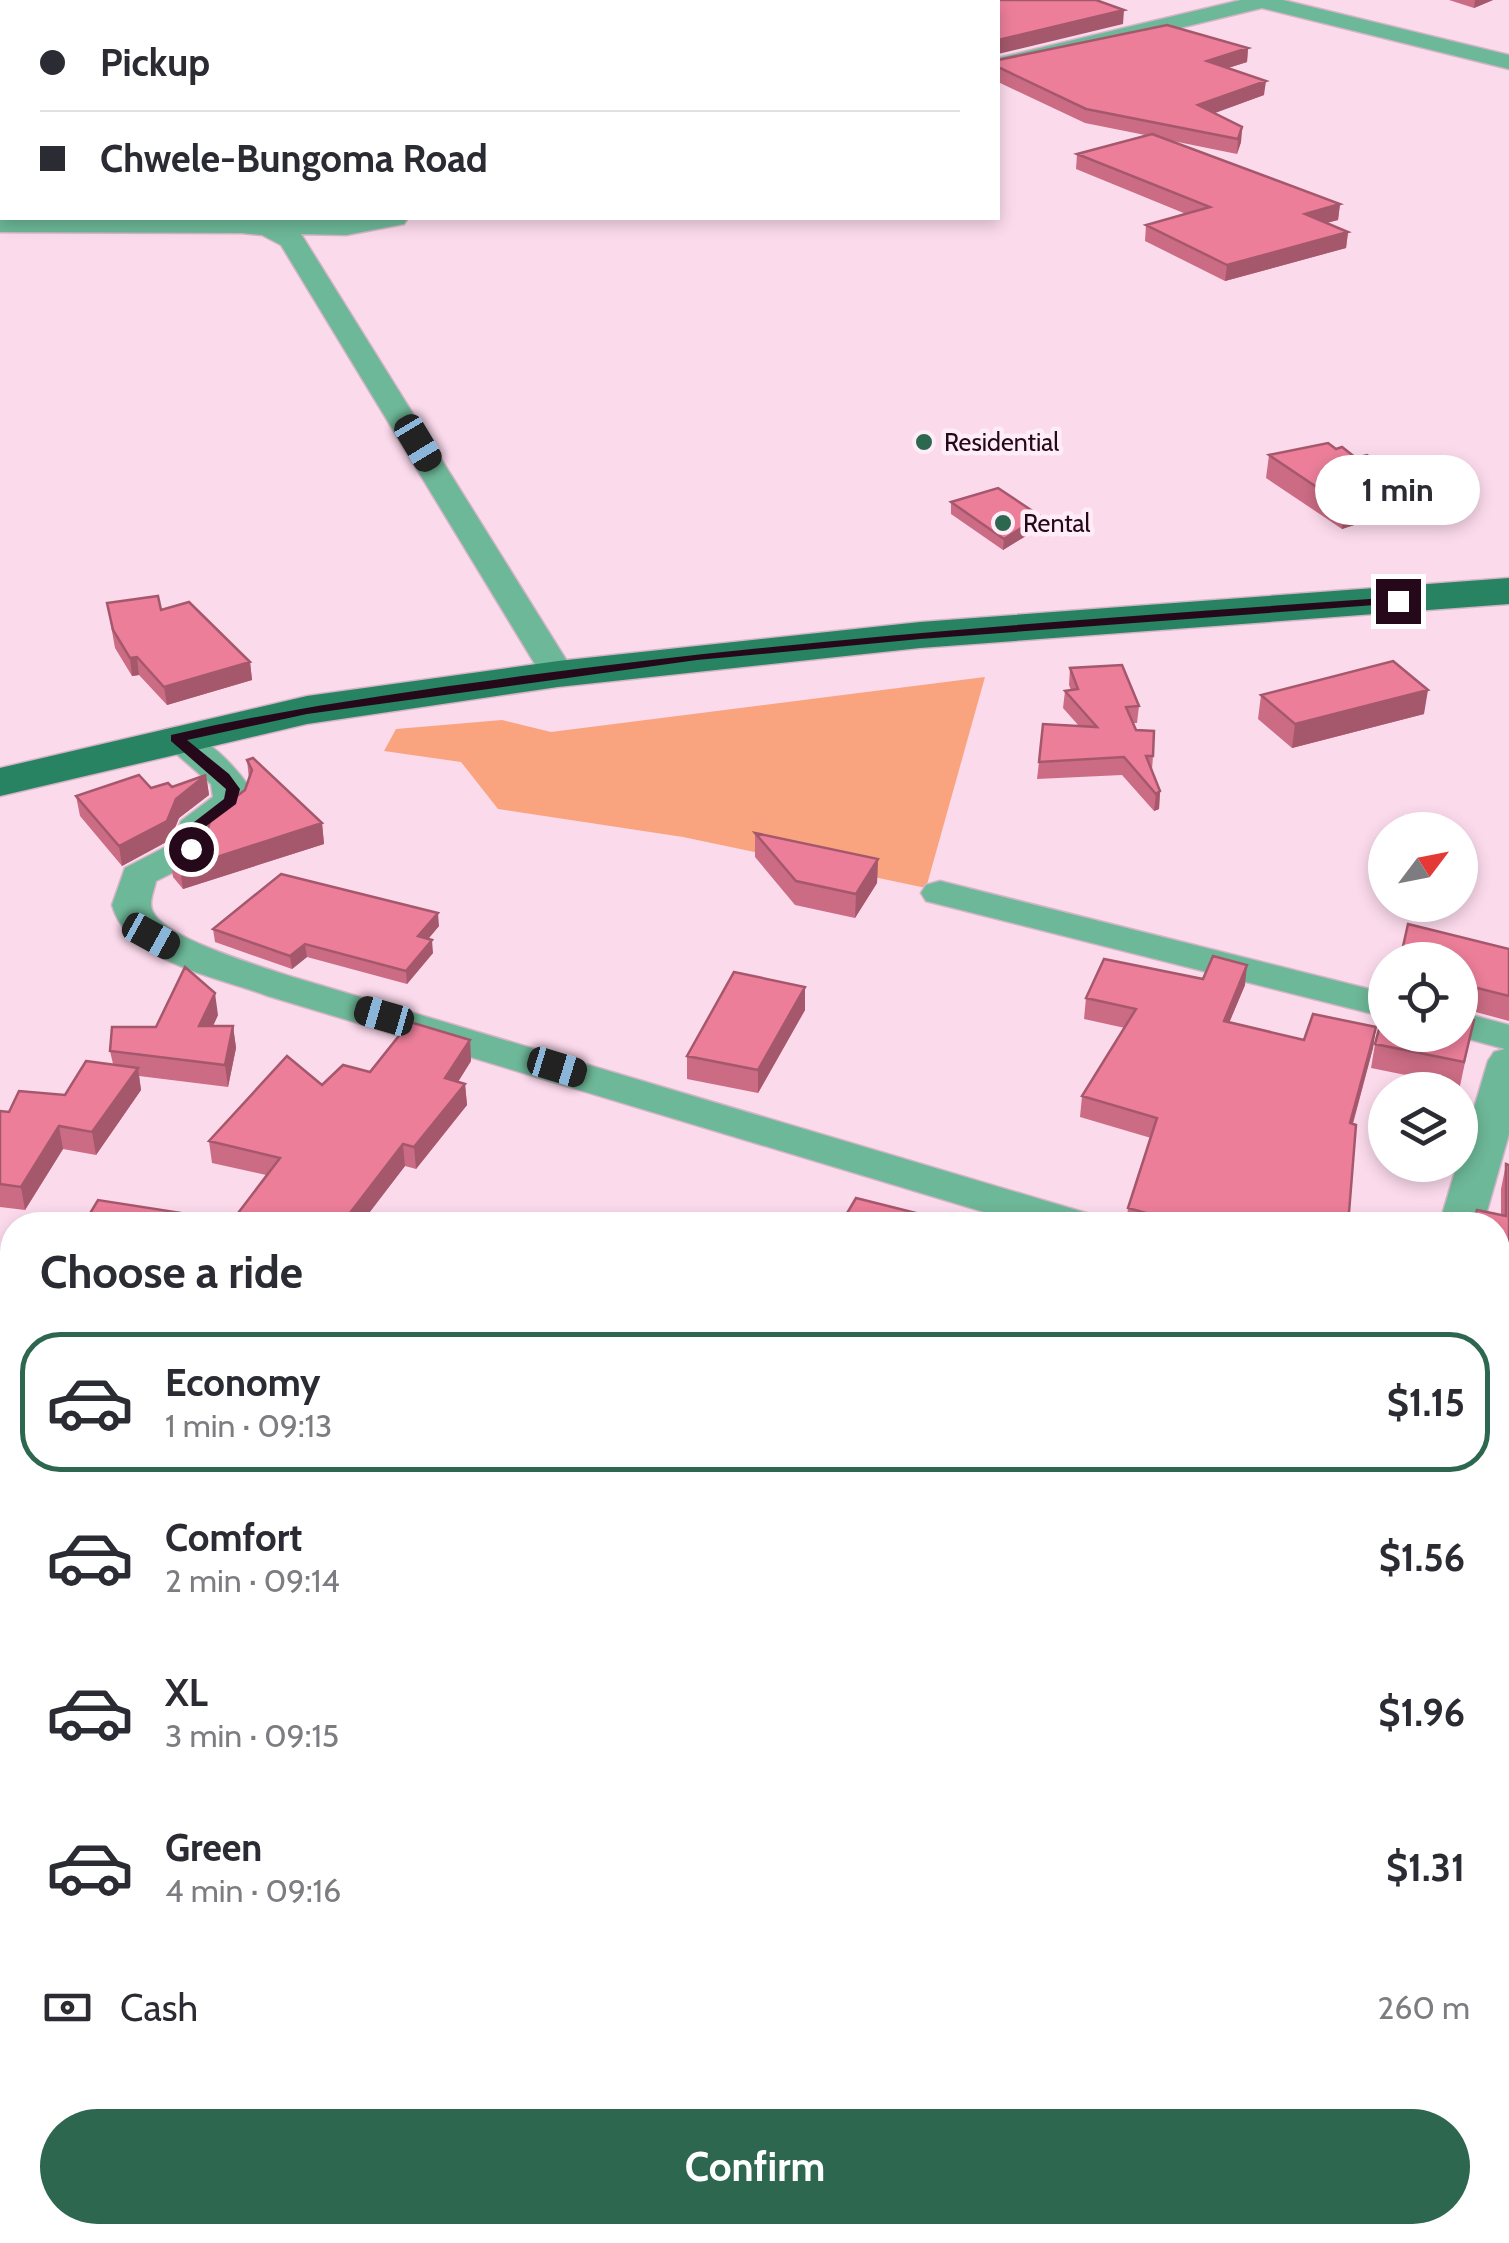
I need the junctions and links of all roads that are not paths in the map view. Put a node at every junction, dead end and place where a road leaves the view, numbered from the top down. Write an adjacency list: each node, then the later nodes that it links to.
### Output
1 (1271, 0): 2 (street); 3 (street)
2 (1509, 62)
3 (1000, 65)
4 (384, 220): 6 (street)
5 (0, 224): 6 (street)
6 (260, 226): 8 (street)
7 (1509, 591): 8 (main road)
8 (558, 674): 9 (main road)
9 (176, 738): 10 (main road); 16 (street)
10 (0, 782)
11 (940, 893): 12 (street)
12 (1368, 1001)
13 (1478, 1029): 14 (street)
14 (1509, 1038)
15 (1509, 1060): 17 (street)
16 (1034, 1212)
17 (1465, 1212)

